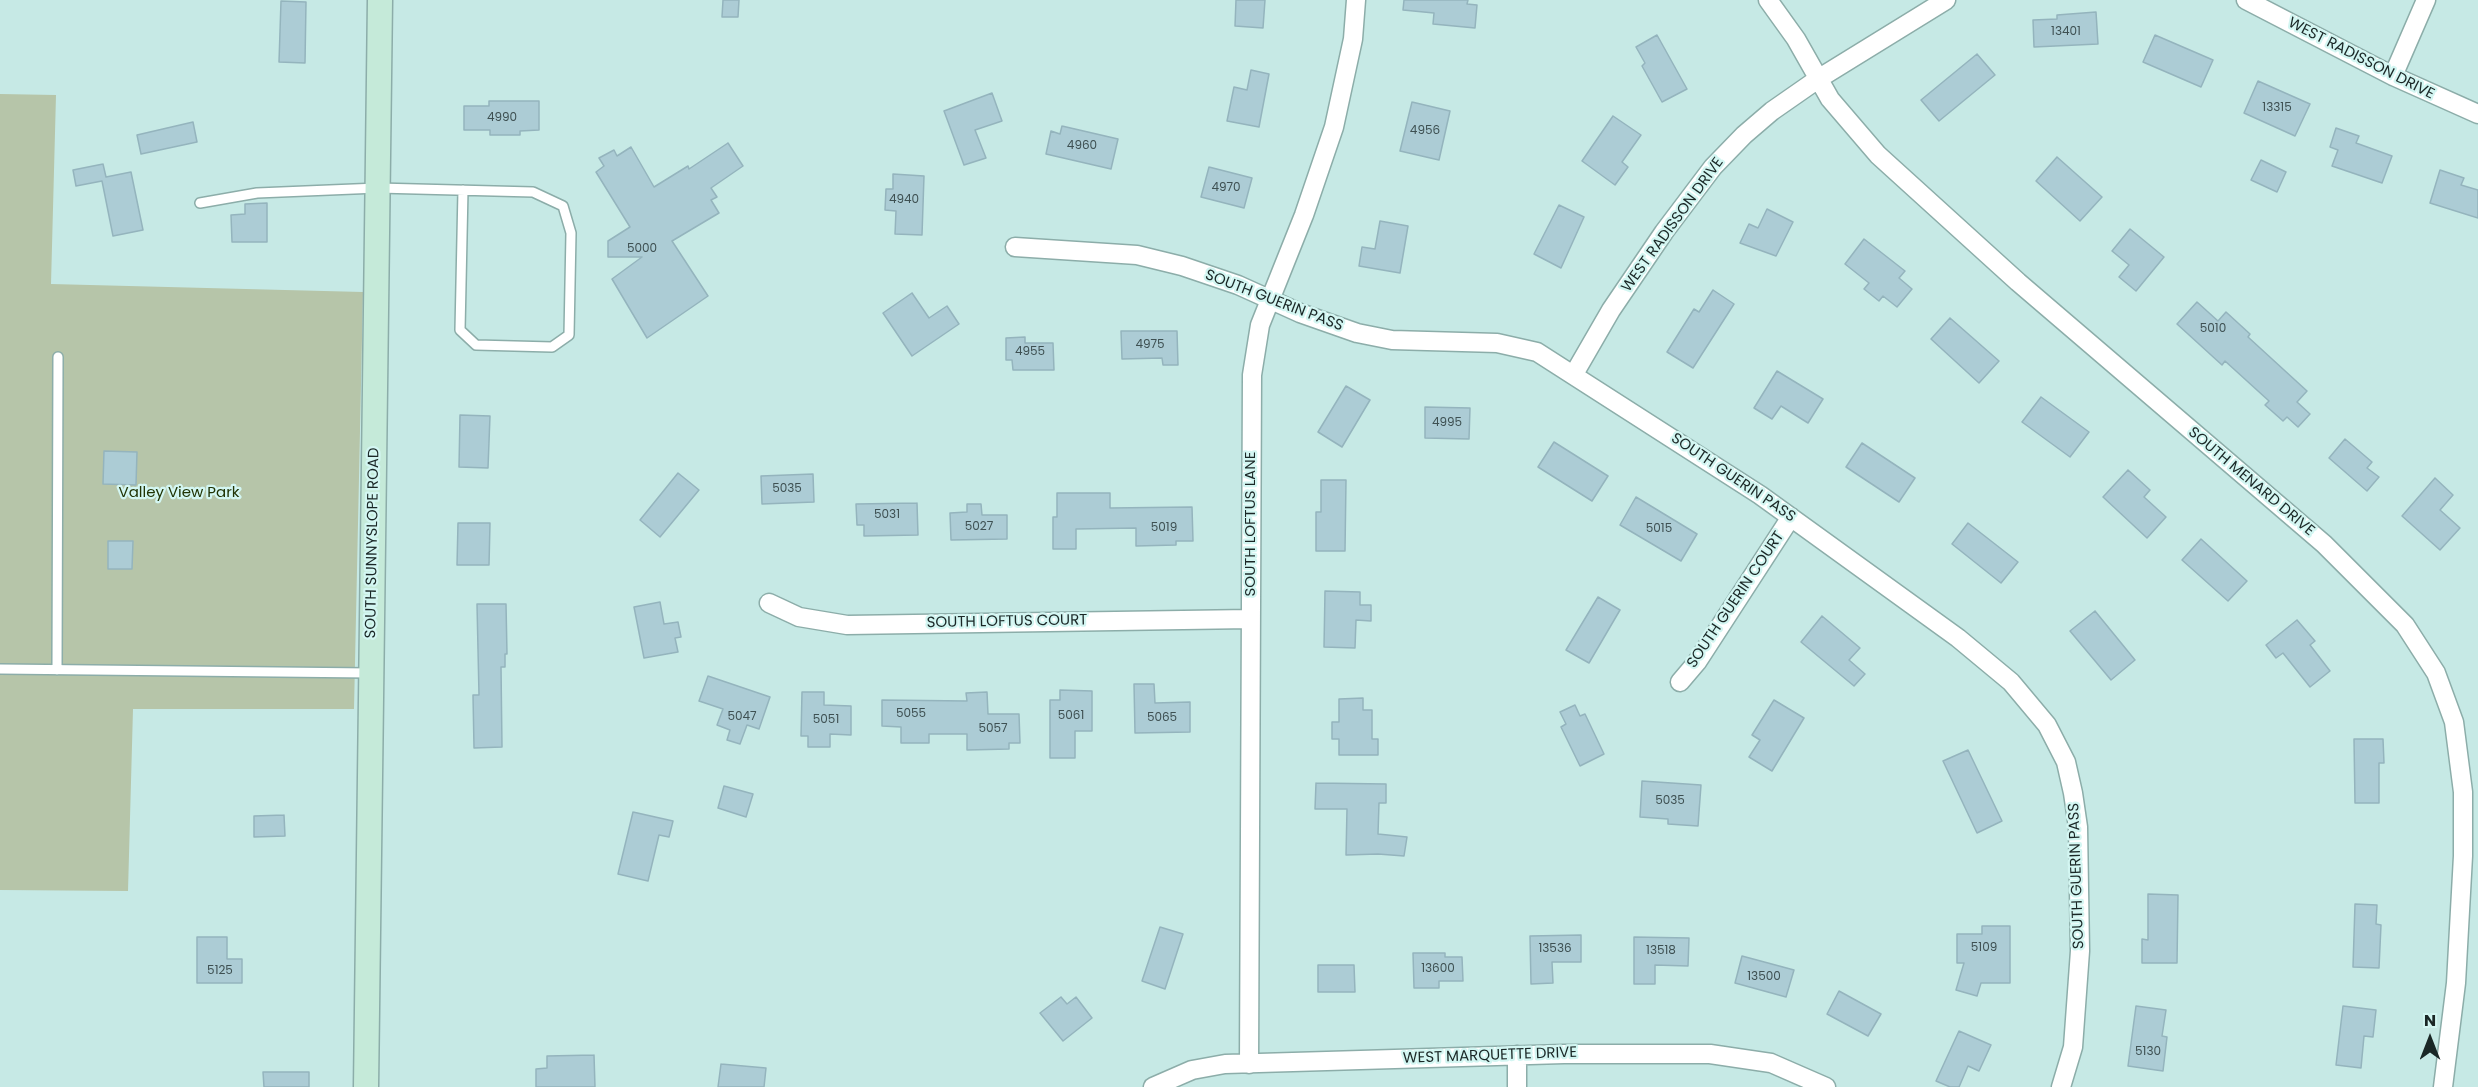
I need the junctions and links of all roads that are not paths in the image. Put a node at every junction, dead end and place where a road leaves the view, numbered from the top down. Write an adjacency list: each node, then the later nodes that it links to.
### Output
1 (380, 0): 10 (street, SOUTH SUNNYSLOPE ROAD)
2 (1356, 0): 14 (street, SOUTH LOFTUS LANE)
3 (1768, 0): 8 (street, SOUTH MENARD DRIVE)
4 (1946, 0): 8 (street, WEST RADISSON DRIVE)
5 (2246, 0): 7 (street, WEST RADISSON DRIVE)
6 (2426, 0): 7 (street)
7 (2393, 76): 9 (street, WEST RADISSON DRIVE)
8 (1818, 79): 16 (street, WEST RADISSON DRIVE); 31 (street, SOUTH MENARD DRIVE)
9 (2478, 114)
10 (378, 188): 11 (lane); 12 (lane); 22 (street, SOUTH SUNNYSLOPE ROAD)
11 (463, 190): 11 (lane)
12 (200, 203)
13 (1015, 247): 14 (street, SOUTH GUERIN PASS)
14 (1270, 298): 16 (street, SOUTH GUERIN PASS); 19 (street, SOUTH LOFTUS LANE)
15 (58, 357): 21 (lane)
16 (1574, 374): 17 (street, SOUTH GUERIN PASS)
17 (1791, 517): 23 (street, SOUTH GUERIN COURT); 30 (street, SOUTH GUERIN PASS)
18 (769, 603): 19 (street, SOUTH LOFTUS COURT)
19 (1250, 619): 25 (street, SOUTH LOFTUS LANE)
20 (0, 669): 21 (lane)
21 (57, 670): 22 (lane)
22 (370, 673): 26 (street, SOUTH SUNNYSLOPE ROAD)
23 (1680, 682)
24 (1517, 1055): 25 (street, WEST MARQUETTE DRIVE); 28 (street); 29 (street, WEST MARQUETTE DRIVE)
25 (1249, 1064): 27 (street, WEST MARQUETTE DRIVE)
26 (366, 1087)
27 (1152, 1087)
28 (1517, 1087)
29 (1826, 1087)
30 (2061, 1087)
31 (2443, 1087)

